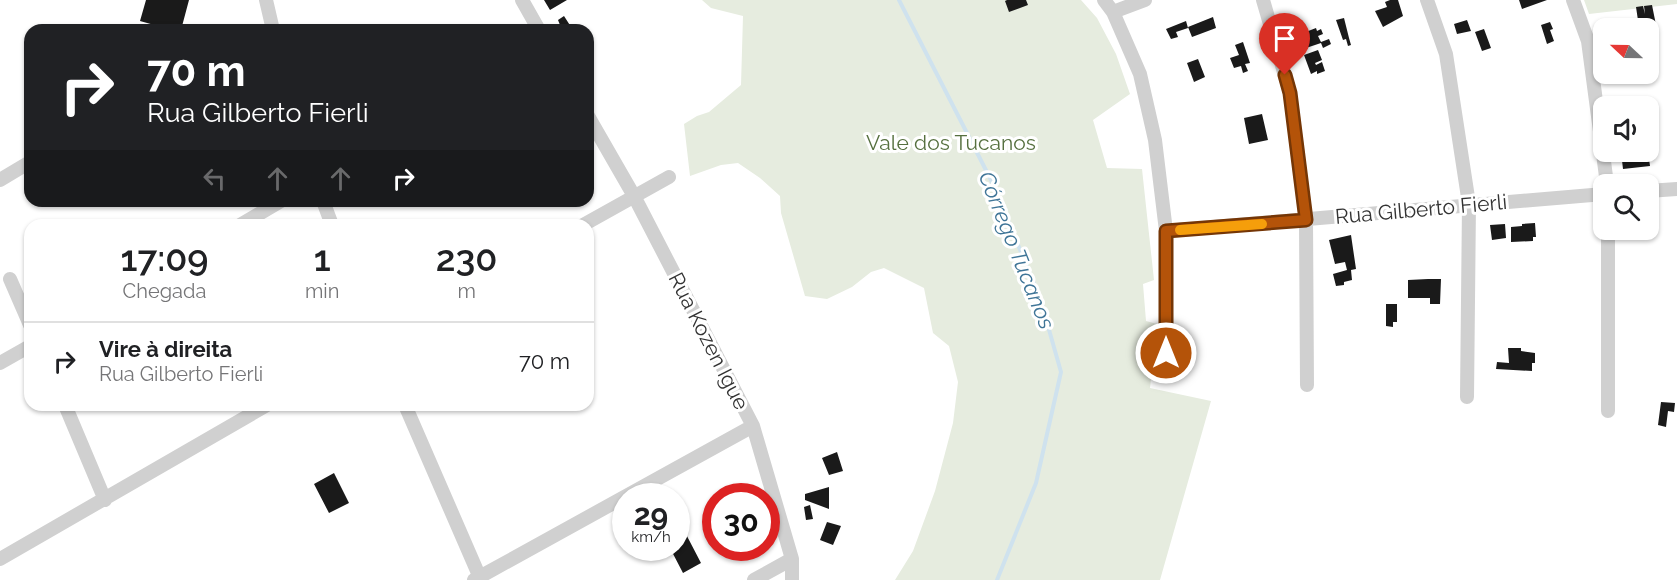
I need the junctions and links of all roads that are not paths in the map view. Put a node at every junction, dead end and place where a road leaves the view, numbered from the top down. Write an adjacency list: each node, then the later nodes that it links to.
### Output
1 (266, 0): 9 (street)
2 (522, 0): 10 (street)
3 (1104, 0): 8 (street)
4 (1145, 0): 8 (street)
5 (1263, 0): 24 (street)
6 (1427, 0): 20 (street)
7 (1573, 0): 13 (street)
8 (1113, 12): 25 (street)
9 (272, 24)
10 (536, 24)
11 (594, 126): 19 (street, Rua Kozen Igue)
12 (24, 166): 15 (street)
13 (1606, 174)
14 (669, 177): 19 (street)
15 (0, 180)
16 (1677, 189): 17 (street)
17 (1659, 190)
18 (1593, 195): 20 (street, Rua Gilberto Fierli)
19 (634, 196): 23 (street); 38 (street, Rua Kozen Igue)
20 (1469, 204): 24 (street, Rua Gilberto Fierli); 33 (street)
21 (271, 207): 22 (street)
22 (250, 219)
23 (594, 219)
24 (1306, 220): 25 (street, Rua Gilberto Fierli); 32 (street)
25 (1166, 231): 30 (street)
26 (1608, 240): 37 (street)
27 (10, 279): 28 (street)
28 (24, 311)
29 (24, 349): 31 (street)
30 (1166, 353)
31 (0, 363)
32 (1307, 385)
33 (1467, 397)
34 (67, 411): 39 (street)
35 (257, 411): 39 (street)
36 (408, 411): 42 (street)
37 (1608, 411)
38 (753, 426): 41 (street, Rua Kozen Igue); 42 (street)
39 (105, 500): 40 (street)
40 (0, 559)
41 (792, 559): 43 (street); 44 (street, Rua Kozen Igue)
42 (478, 579)
43 (754, 580)
44 (792, 580)

